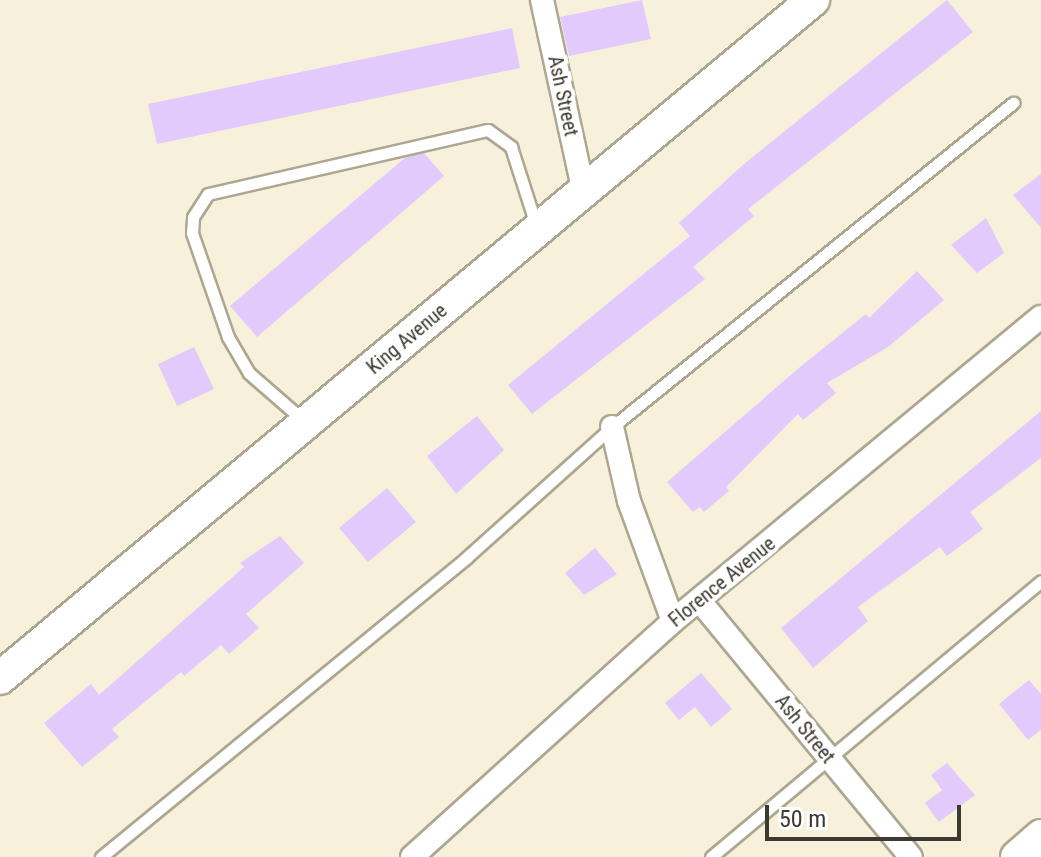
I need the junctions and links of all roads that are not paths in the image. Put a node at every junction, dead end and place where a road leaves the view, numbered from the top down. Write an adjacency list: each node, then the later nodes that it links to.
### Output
1 (542, 0): 4 (street, Ash Street)
2 (813, 0): 4 (street, King Avenue)
3 (1013, 103): 8 (lane)
4 (584, 192): 5 (street, King Avenue)
5 (538, 230): 7 (street, King Avenue); 7 (lane)
6 (1041, 317): 10 (street, Florence Avenue)
7 (307, 423): 12 (street, King Avenue)
8 (612, 427): 11 (street); 15 (lane)
9 (1041, 581): 13 (lane)
10 (699, 600): 11 (street, Florence Avenue); 13 (street, Ash Street)
11 (673, 621): 16 (street, Florence Avenue)
12 (0, 678)
13 (830, 761): 17 (lane); 18 (street, Ash Street)
14 (1041, 836): 19 (street)
15 (101, 857)
16 (412, 857)
17 (711, 857)
18 (911, 857)
19 (1017, 857)

